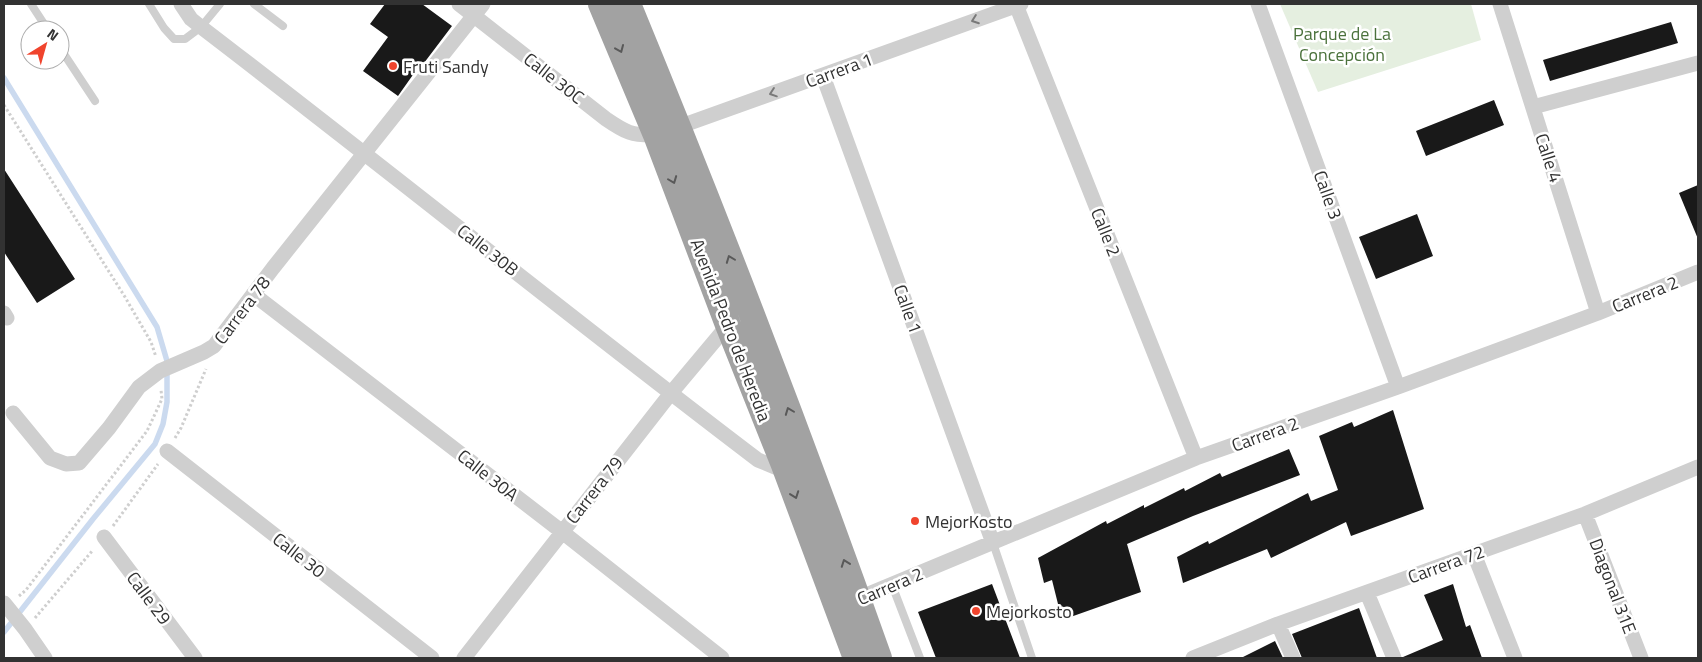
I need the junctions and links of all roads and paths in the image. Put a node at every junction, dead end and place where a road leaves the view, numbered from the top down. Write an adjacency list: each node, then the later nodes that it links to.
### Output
1 (31, 4): 13 (lane)
2 (149, 4): 15 (lane)
3 (181, 4): 15 (street, Calle 30B)
4 (220, 4): 15 (lane)
5 (254, 4): 14 (lane)
6 (460, 4): 12 (street, Calle 30C)
7 (601, 4): 22 (highway, Avenida Pedro de Heredia, one-way to 22)
8 (628, 4): 22 (highway, Avenida Pedro de Heredia)
9 (1258, 4): 30 (street, Calle 3)
10 (1500, 4): 21 (street, Calle 4)
11 (1018, 5): 18 (street, Carrera 1, one-way to 18); 34 (street, Calle 2)
12 (478, 10): 22 (street, Calle 30C); 23 (street, Carrera 78)
13 (41, 20)
14 (283, 26)
15 (201, 27): 23 (street, Calle 30B)
16 (70, 63): 19 (lane)
17 (1698, 63): 21 (street)
18 (823, 76): 22 (street, Carrera 1, one-way to 22); 40 (street, Calle 1)
19 (95, 101)
20 (4, 105): 29 (path)
21 (1532, 107): 26 (street, Calle 4)
22 (667, 131): 27 (highway, Avenida Pedro de Heredia, one-way to 27); 35 (highway, Avenida Pedro de Heredia, one-way to 22)
23 (365, 153): 25 (street, Carrera 78); 31 (street, Calle 30B)
24 (1698, 272): 26 (street, Carrera 2)
25 (253, 294): 28 (street, Carrera 78); 38 (street, Calle 30A)
26 (1598, 313): 30 (street, Carrera 2)
27 (728, 325): 31 (street, Carrera 79); 35 (highway, Avenida Pedro de Heredia)
28 (209, 349): 29 (street); 33 (path, Carrera 78)
29 (162, 370): 32 (street); 45 (path)
30 (1398, 387): 34 (street, Carrera 2)
31 (671, 393): 35 (street, Calle 30B); 38 (street, Carrera 79)
32 (13, 413)
33 (167, 452): 39 (path, Carrera 78); 48 (street, Calle 30)
34 (1196, 458): 40 (street, Carrera 2)
35 (796, 462): 44 (highway, Avenida Pedro de Heredia)
36 (1698, 467): 37 (street, Carrera 72)
37 (1585, 514): 41 (street, Carrera 72); 61 (street, Diagonal 31E)
38 (561, 531): 51 (street, Carrera 79); 52 (street, Calle 30A)
39 (104, 538): 47 (path, Carrera 78); 50 (street, Calle 29)
40 (993, 543): 42 (street, Carrera 2); 56 (lane)
41 (1474, 554): 43 (street, Carrera 72); 60 (street)
42 (892, 584): 44 (street, Carrera 2); 55 (lane)
43 (1367, 593): 46 (street, Carrera 72); 59 (street)
44 (847, 603): 53 (highway, Avenida Pedro de Heredia); 54 (highway, Avenida Pedro de Heredia)
45 (6, 607): 47 (street)
46 (1278, 624): 57 (street, Carrera 72); 58 (street)
47 (25, 630): 49 (street)
48 (422, 655)
49 (45, 658)
50 (195, 658)
51 (464, 658)
52 (722, 658)
53 (856, 658)
54 (880, 658)
55 (920, 658)
56 (1032, 658)
57 (1193, 658)
58 (1293, 658)
59 (1394, 658)
60 (1515, 658)
61 (1641, 658)

